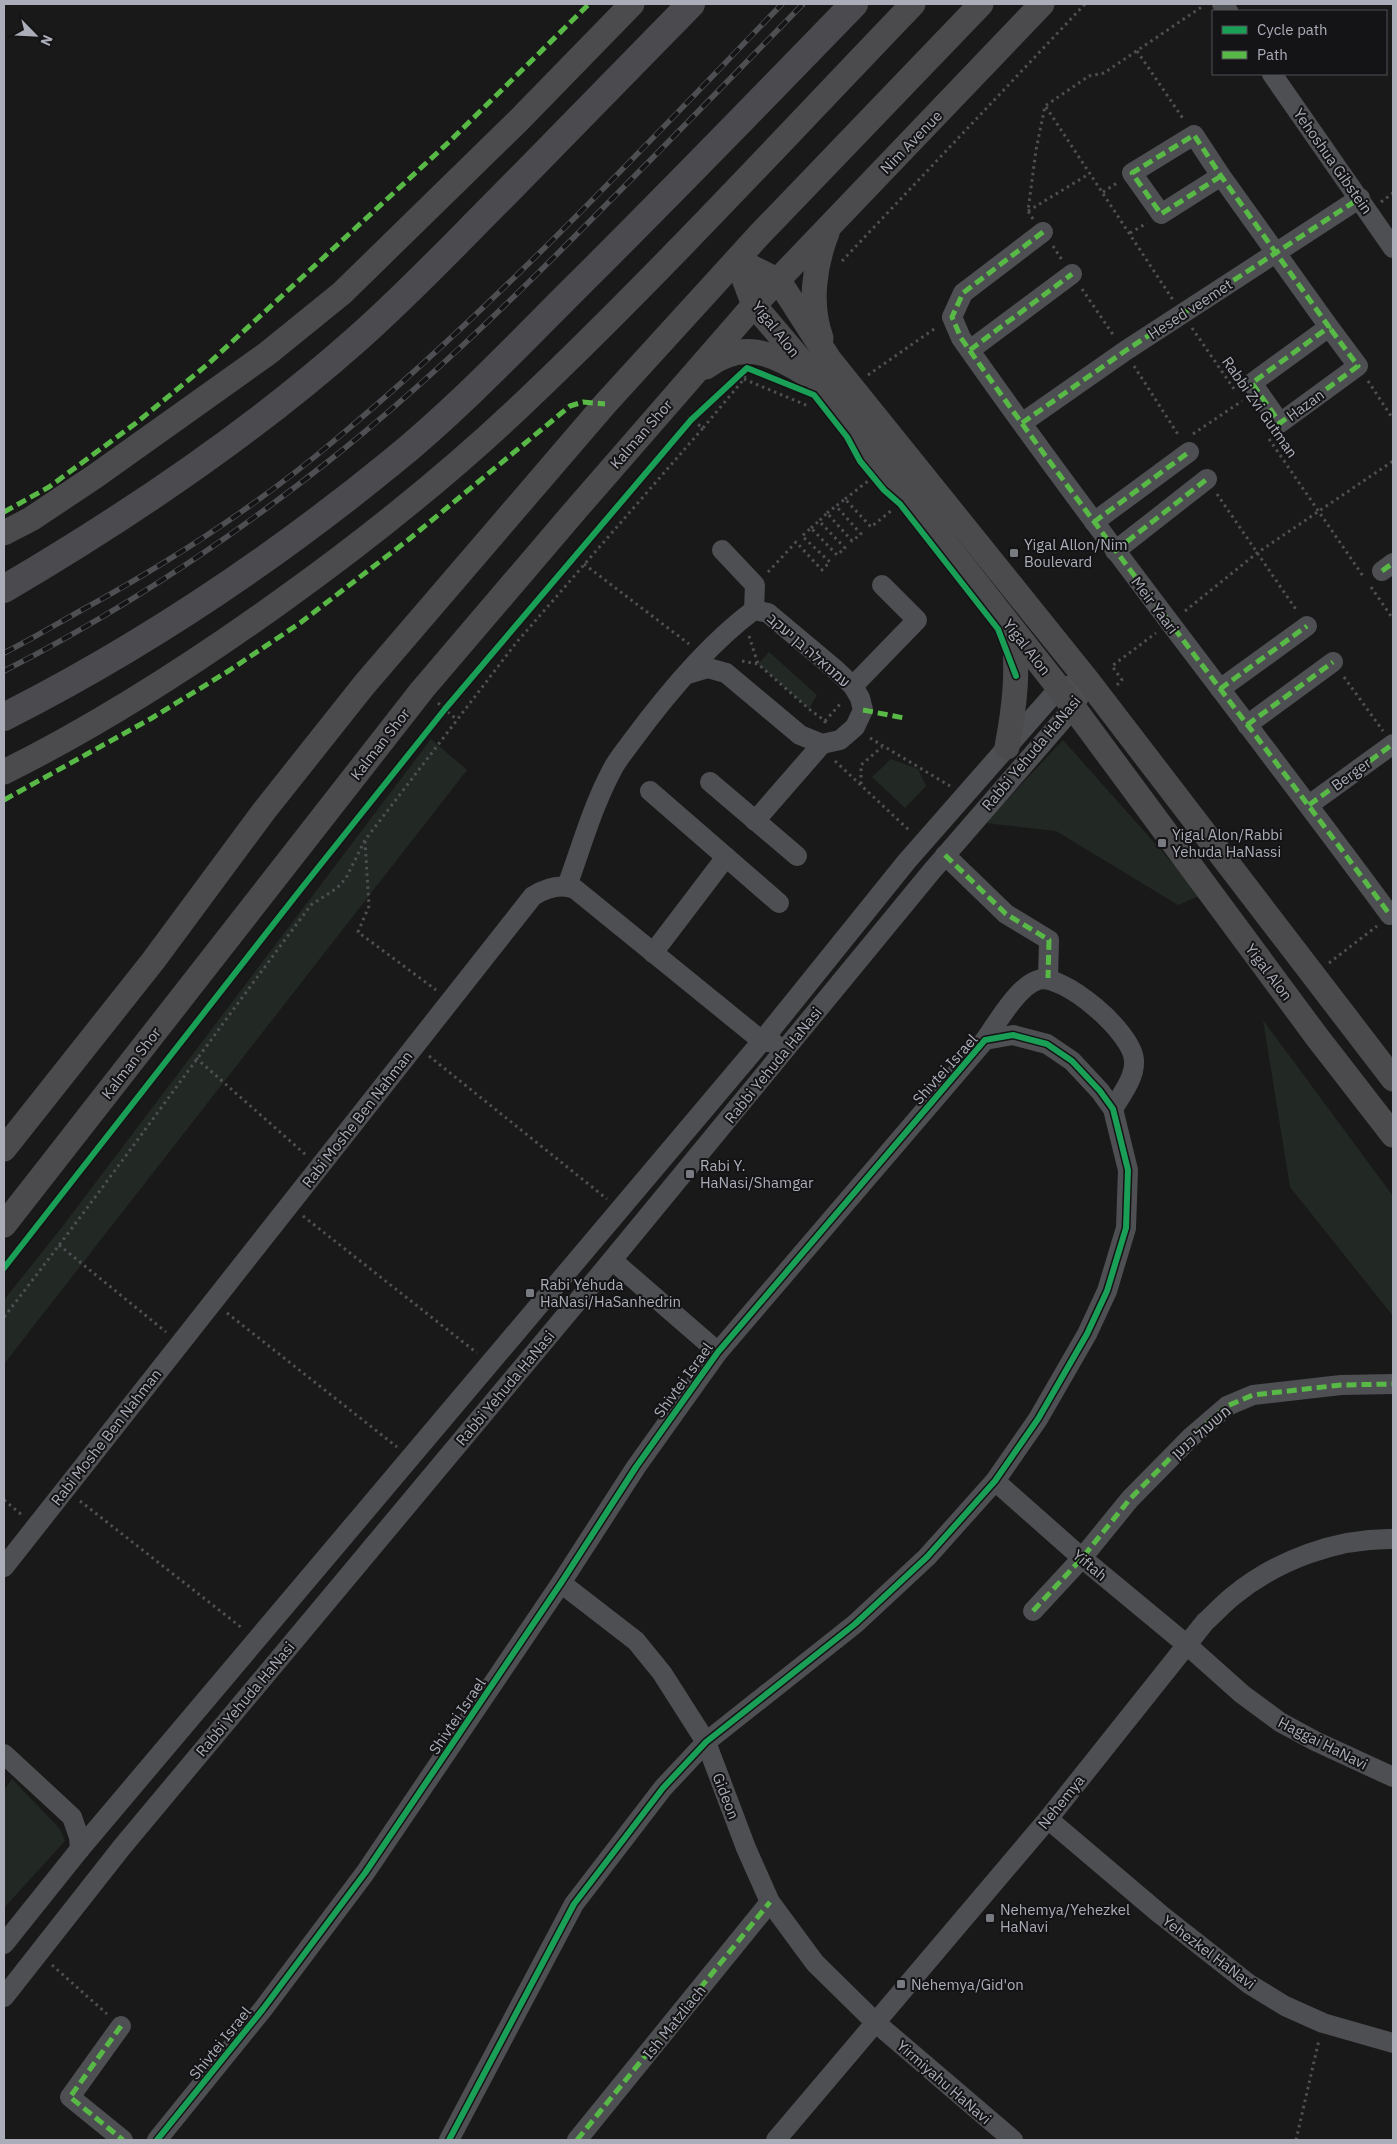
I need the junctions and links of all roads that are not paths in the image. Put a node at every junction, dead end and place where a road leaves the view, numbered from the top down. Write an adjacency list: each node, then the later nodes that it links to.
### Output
1 (632, 4): 27 (main road)
2 (691, 4): 31 (highway)
3 (854, 4): 44 (highway)
4 (913, 4): 49 (main road)
5 (981, 4): 14 (main road)
6 (1042, 4): 10 (main road, Nim Avenue)
7 (1273, 75): 9 (street, Yehoshua Gibstein)
8 (1221, 176): 8 (street); 13 (street)
9 (1360, 198): 12 (street, Yehoshua Gibstein); 13 (street, Hesed veemet)
10 (828, 229): 16 (main road, Nim Avenue); 20 (main road)
11 (1043, 232): 19 (street, Meir Yaari)
12 (1393, 248)
13 (1276, 253): 18 (street); 23 (street, Hesed veemet)
14 (737, 260): 16 (main road, Yigal Alon); 17 (main road, Yigal Alon); 69 (main road)
15 (1072, 274): 19 (street)
16 (779, 281): 17 (main road, Kalman Shor); 20 (main road, Yigal Alon)
17 (754, 305): 21 (main road, Yigal Alon); 22 (main road, Kalman Shor)
18 (1329, 327): 18 (street, Hazan)
19 (970, 350): 23 (street, Meir Yaari)
20 (829, 359): 39 (main road, Yigal Alon)
21 (819, 382): 22 (main road); 34 (main road, Yigal Alon)
22 (675, 394): 70 (main road, Kalman Shor)
23 (1022, 423): 26 (street, Meir Yaari)
24 (1189, 444): 26 (street)
25 (1207, 479): 29 (street)
26 (1094, 522): 29 (street, Meir Yaari)
27 (4, 533)
28 (722, 550): 32 (street)
29 (1115, 550): 42 (street, Meir Yaari)
30 (882, 585): 40 (street)
31 (4, 588)
32 (749, 614): 35 (street, עמנואלה בן יעקב); 40 (street, עמנואלה בן יעקב)
33 (1307, 626): 42 (street)
34 (1014, 631): 41 (main road, Yigal Alon); 48 (main road)
35 (723, 636): 37 (street); 38 (street, עמנואלה בן יעקב)
36 (1333, 662): 45 (street)
37 (726, 673): 38 (street); 46 (street)
38 (688, 674): 57 (street, עמנואלה בן יעקב)
39 (1088, 681): 41 (street, Rabbi Yehuda HaNasi); 43 (street, Rabbi Yehuda HaNasi); 66 (main road, Yigal Alon)
40 (853, 688): 46 (street, עמנואלה בן יעקב)
41 (1059, 688): 43 (main road, Yigal Alon); 48 (street, Rabbi Yehuda HaNasi)
42 (1220, 689): 45 (street, Meir Yaari)
43 (1073, 708): 54 (street, Rabbi Yehuda HaNasi); 68 (main road, Yigal Alon)
44 (4, 717)
45 (1248, 725): 52 (street, Meir Yaari)
46 (822, 744): 53 (street)
47 (1393, 744): 52 (street, Berger)
48 (1007, 747): 63 (street, Rabbi Yehuda HaNasi)
49 (4, 772)
50 (710, 782): 53 (street)
51 (650, 791): 56 (street)
52 (1309, 805): 59 (street, Meir Yaari)
53 (755, 821): 55 (street)
54 (945, 855): 61 (street); 64 (street, Rabbi Yehuda HaNasi)
55 (797, 856)
56 (726, 857): 58 (street); 60 (street)
57 (567, 886): 60 (street); 77 (street, Rabi Moshe Ben Nahman)
58 (780, 903)
59 (1390, 915)
60 (653, 953): 63 (street)
61 (1048, 978): 62 (street, Shivtei Israel); 67 (street)
62 (985, 1040): 67 (street, Shivtei Israel); 72 (street, Shivtei Israel)
63 (762, 1041): 64 (street); 65 (street); 85 (street, Rabbi Yehuda HaNasi)
64 (789, 1045): 65 (street, Rabbi Yehuda HaNasi)
65 (769, 1070): 71 (street, Rabbi Yehuda HaNasi)
66 (1393, 1079)
67 (1112, 1109): 74 (street, Shivtei Israel)
68 (1393, 1135)
69 (4, 1150)
70 (4, 1225)
71 (612, 1260): 72 (street); 88 (street, Rabbi Yehuda HaNasi)
72 (718, 1352): 78 (street, Shivtei Israel)
73 (1393, 1384): 76 (street, משעול כנען)
74 (994, 1481): 76 (street, Yiftah); 81 (street, Shivtei Israel)
75 (1393, 1539): 80 (street, Nehemya)
76 (1082, 1558): 79 (street, משעול כנען); 80 (street, Yiftah)
77 (4, 1567)
78 (561, 1583): 81 (street, Gideon); 93 (street, Shivtei Israel)
79 (1033, 1611)
80 (1187, 1645): 83 (street, Haggai HaNavi); 84 (street, Nehemya)
81 (706, 1742): 86 (street, Gideon); 94 (street, Shivtei Israel)
82 (4, 1754): 85 (street)
83 (1393, 1777)
84 (1048, 1819): 89 (street, Nehemya); 91 (street, Yehezkel HaNavi)
85 (80, 1849): 87 (street, Rabbi Yehuda HaNasi)
86 (770, 1902): 89 (street, Gideon); 95 (street, Ish Matzliach)
87 (4, 1944)
88 (4, 1997)
89 (875, 2022): 96 (street, Nehemya); 97 (street, Yirmiyahu HaNavi)
90 (121, 2026): 92 (street)
91 (1393, 2043)
92 (123, 2140)
93 (157, 2140)
94 (449, 2140)
95 (577, 2140)
96 (776, 2140)
97 (1014, 2140)

